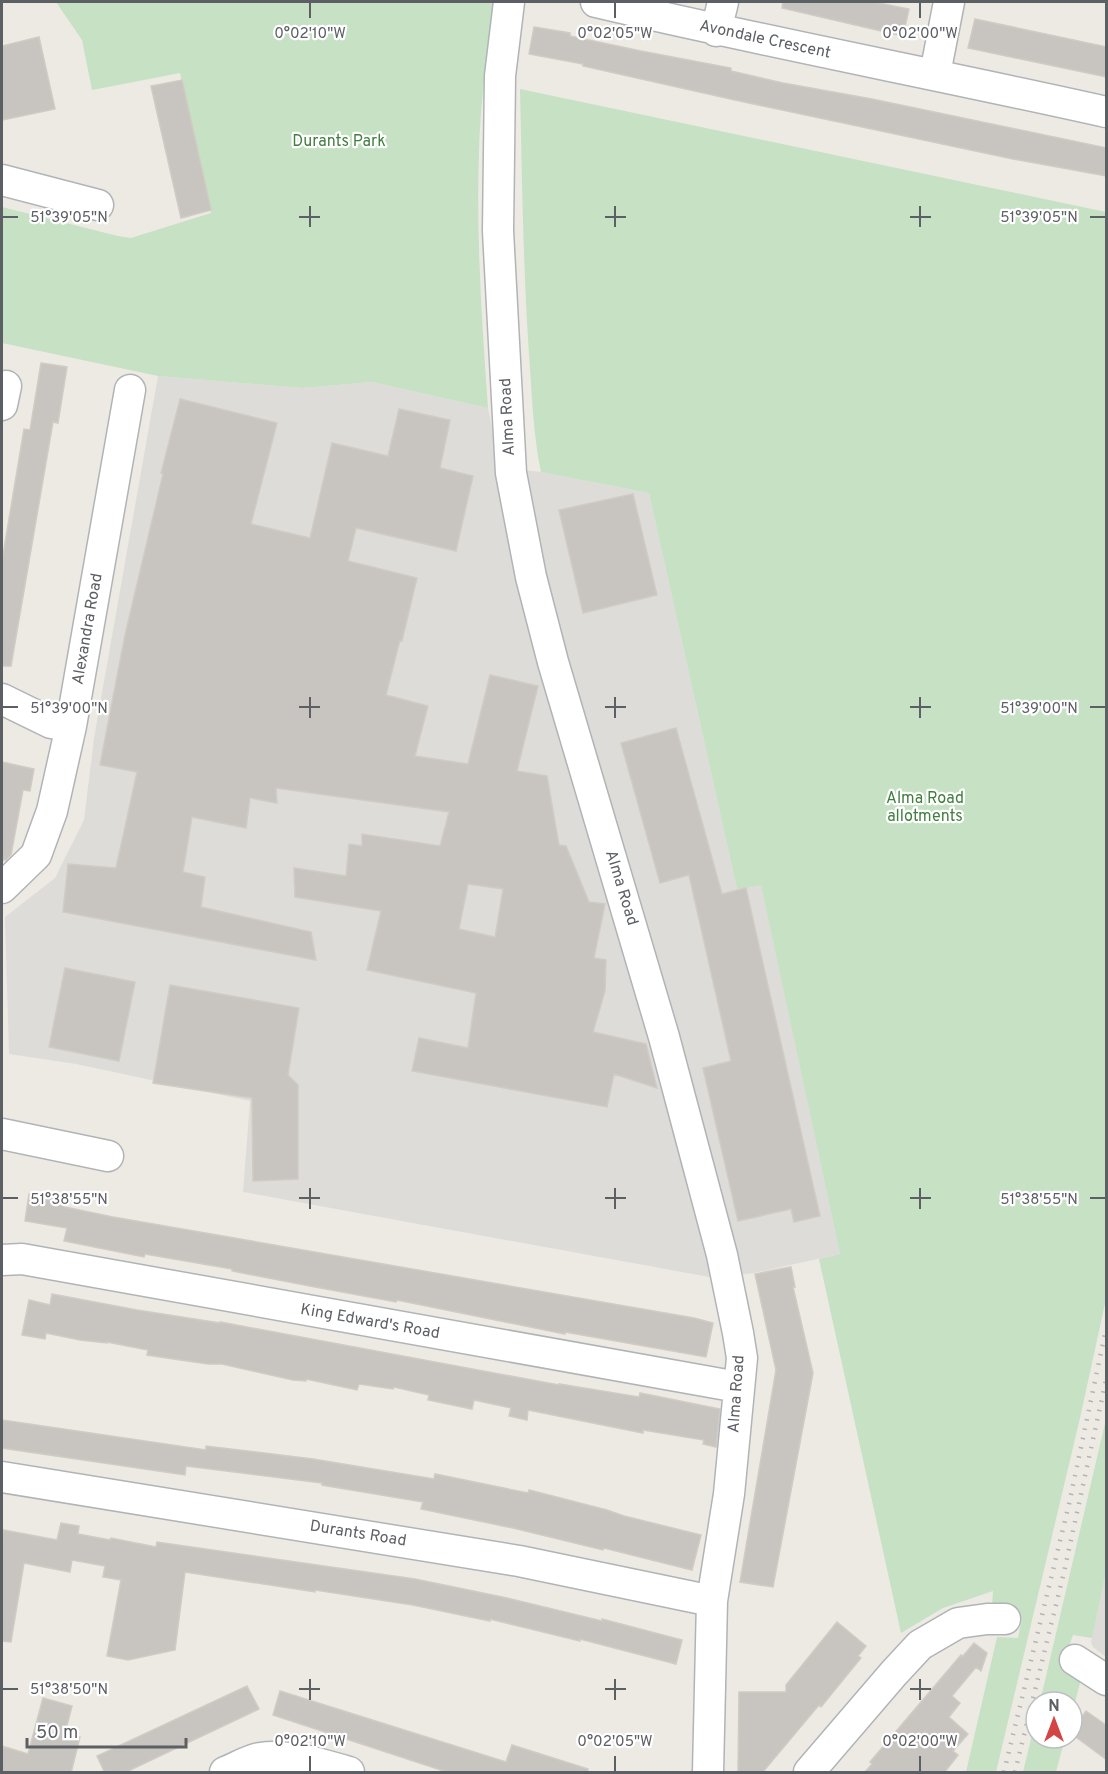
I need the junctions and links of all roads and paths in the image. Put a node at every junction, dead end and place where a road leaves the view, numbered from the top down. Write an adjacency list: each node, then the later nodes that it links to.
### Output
1 (509, 2): 17 (street, Alma Road)
2 (596, 2): 5 (street, Avondale Crescent)
3 (723, 2): 5 (street)
4 (949, 2): 6 (street)
5 (716, 31): 6 (street, Avondale Crescent)
6 (935, 74): 7 (street, Avondale Crescent)
7 (1107, 112)
8 (2, 180): 9 (street)
9 (98, 205)
10 (130, 390): 12 (street, Alexandra Road)
11 (2, 699): 12 (street)
12 (71, 726): 13 (street, Alexandra Road)
13 (2, 888)
14 (2, 1134): 15 (street)
15 (108, 1156)
16 (2, 1260): 17 (street, King Edward's Road)
17 (738, 1387): 19 (street, Alma Road)
18 (2, 1477): 19 (street, Durants Road)
19 (712, 1601): 25 (street, Alma Road)
20 (1005, 1619): 26 (street)
21 (1075, 1660): 22 (street)
22 (1107, 1680)
23 (225, 1773): 24 (street)
24 (349, 1773)
25 (708, 1773)
26 (809, 1773)

